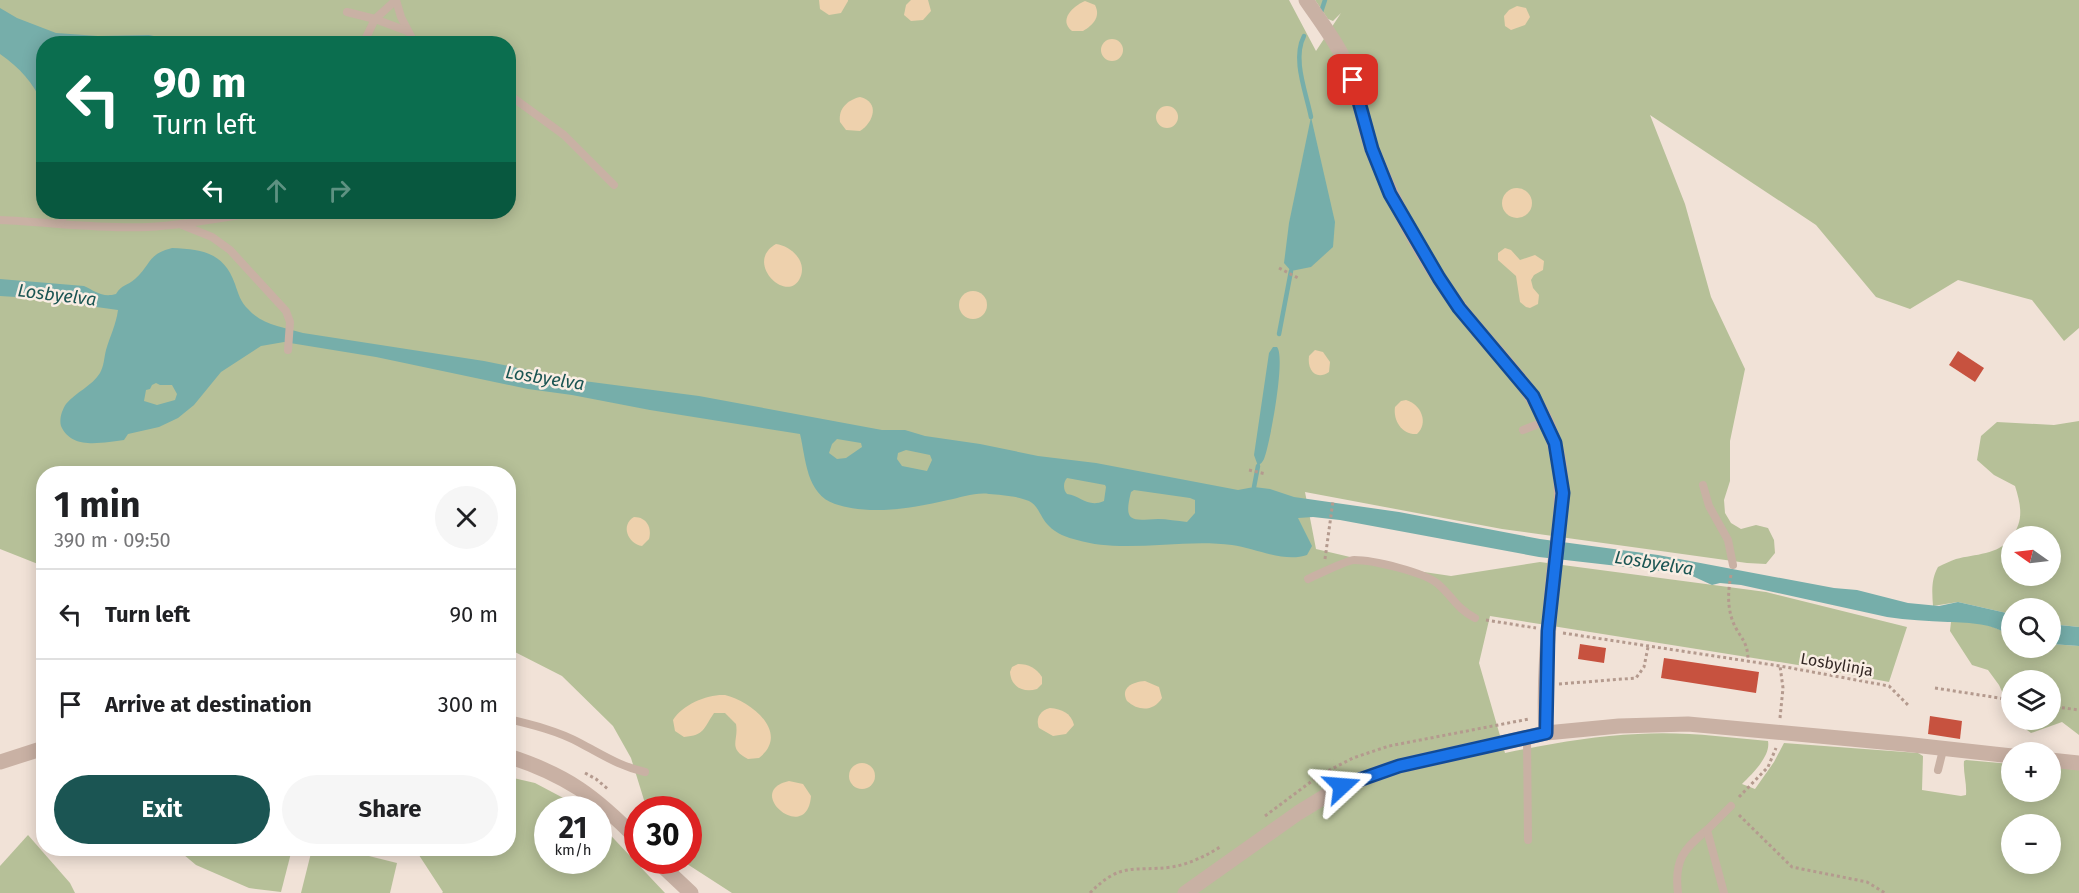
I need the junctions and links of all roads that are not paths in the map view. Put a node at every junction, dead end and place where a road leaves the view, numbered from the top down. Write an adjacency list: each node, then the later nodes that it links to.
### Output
1 (396, 0): 4 (lane); 5 (lane)
2 (1306, 0): 16 (street)
3 (347, 12): 4 (lane)
4 (375, 19): 5 (lane); 6 (lane)
5 (407, 31): 7 (lane)
6 (367, 36)
7 (410, 36)
8 (516, 100): 9 (lane)
9 (614, 185)
10 (62, 219): 13 (lane)
11 (213, 219): 14 (lane)
12 (0, 220): 13 (lane)
13 (60, 223): 14 (lane)
14 (181, 224): 15 (lane)
15 (288, 350)
16 (1546, 422): 17 (lane); 23 (street)
17 (1523, 430)
18 (1703, 484): 19 (lane)
19 (1733, 565)
20 (1308, 579): 21 (lane)
21 (1475, 618)
22 (516, 721): 33 (lane)
23 (1546, 733): 24 (street); 25 (street)
24 (1527, 737): 37 (lane); 40 (street)
25 (1942, 750): 27 (street); 32 (lane)
26 (36, 751): 30 (street)
27 (2001, 755)
28 (516, 759): 35 (street)
29 (2061, 761): 31 (street)
30 (0, 762)
31 (2079, 763)
32 (1938, 770)
33 (645, 772)
34 (1731, 806): 36 (lane)
35 (624, 826)
36 (1707, 830): 41 (lane); 42 (lane)
37 (1528, 840)
38 (671, 874): 39 (street)
39 (691, 893)
40 (1185, 893)
41 (1678, 893)
42 (1724, 893)

